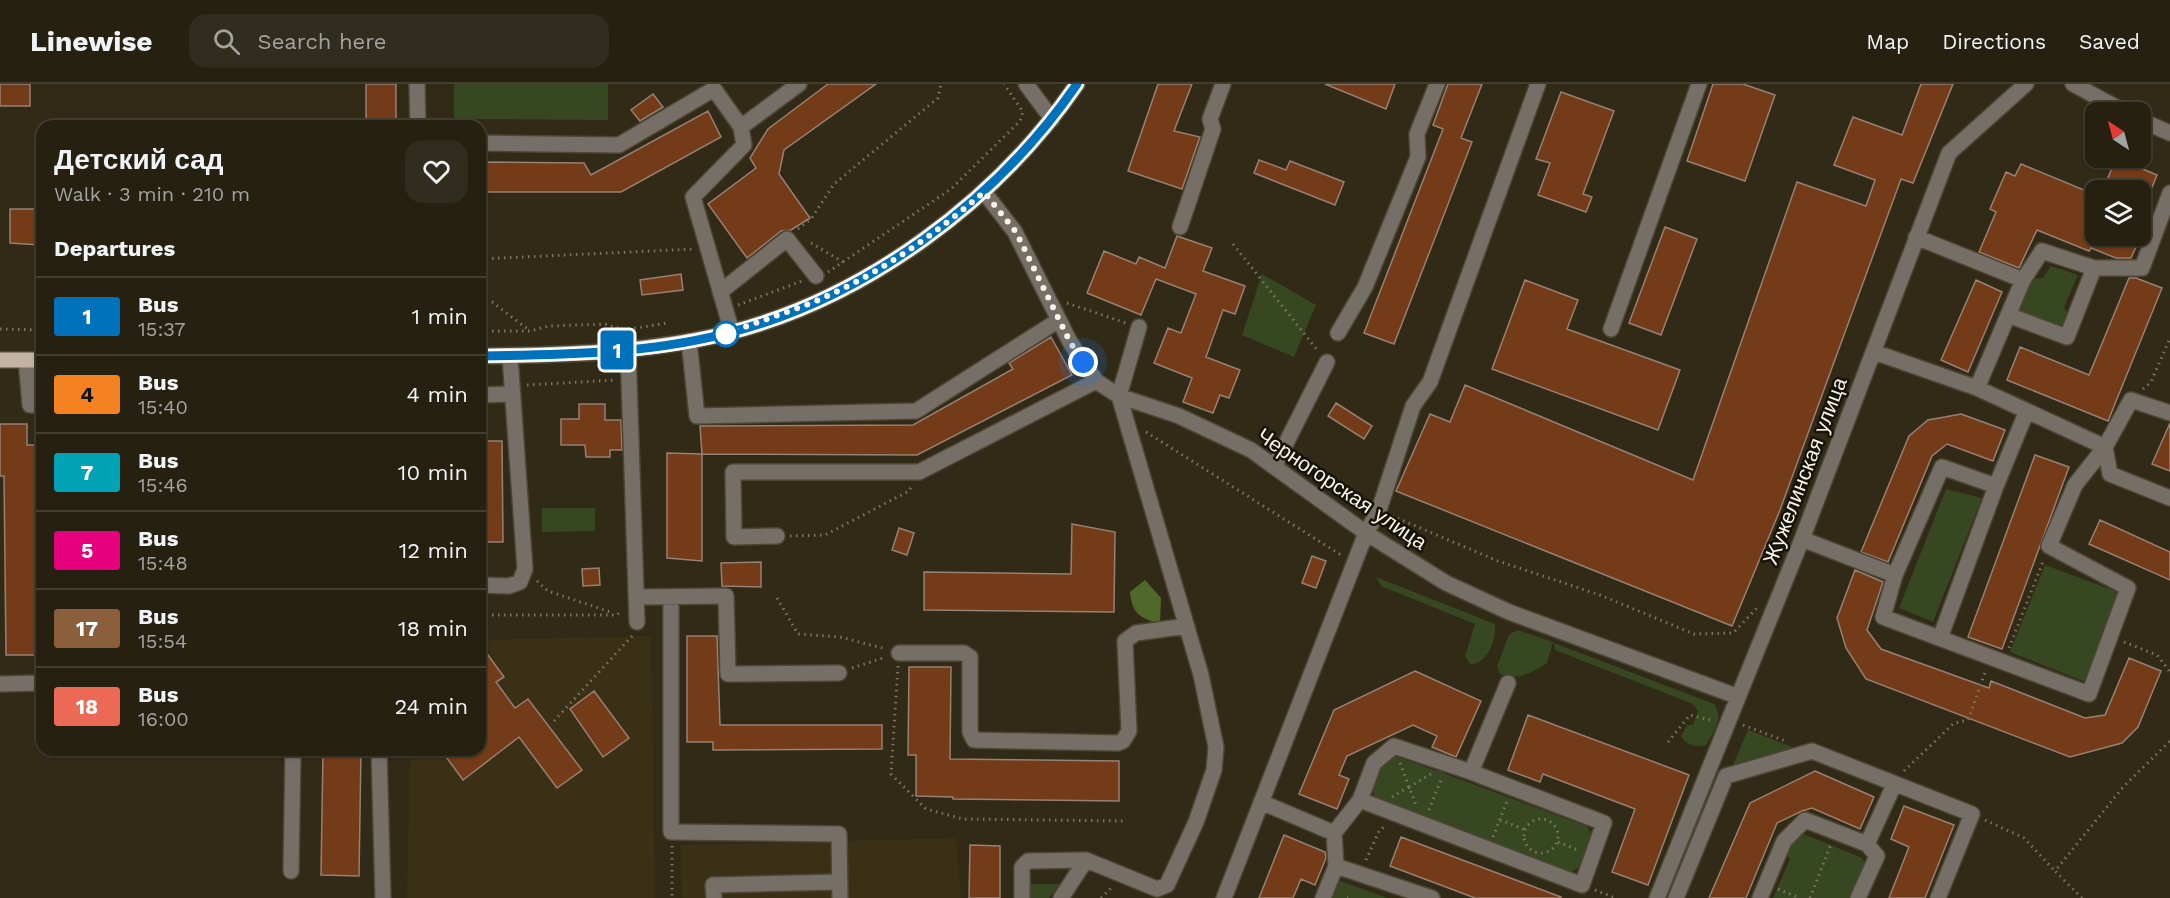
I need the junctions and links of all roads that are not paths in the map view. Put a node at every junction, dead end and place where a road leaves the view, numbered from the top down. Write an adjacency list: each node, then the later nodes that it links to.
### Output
1 (417, 84): 14 (street)
2 (799, 84): 16 (street)
3 (1026, 84): 13 (street)
4 (1077, 84): 13 (main road)
5 (1223, 84): 21 (street)
6 (1538, 84): 54 (street)
7 (1699, 84): 30 (street)
8 (2026, 84): 22 (street, Жужелинская улица)
9 (2073, 84): 12 (street)
10 (1434, 85): 32 (street)
11 (712, 87): 16 (street); 18 (street)
12 (2106, 102)
13 (1053, 119): 19 (main road)
14 (418, 120)
15 (2151, 125): 17 (street)
16 (741, 127): 26 (street)
17 (2170, 133)
18 (486, 143)
19 (984, 192): 28 (street, Черногорская улица); 31 (main road)
20 (2170, 193): 23 (street)
21 (1180, 227)
22 (1916, 237): 25 (street); 35 (street, Жужелинская улица)
23 (2094, 268): 25 (street); 27 (street)
24 (816, 276): 26 (street)
25 (2024, 280): 27 (street)
26 (720, 292): 31 (street)
27 (2008, 315): 43 (street)
28 (1059, 320): 33 (street); 42 (street, Черногорская улица)
29 (1139, 327): 46 (street)
30 (1611, 329)
31 (732, 332): 33 (main road)
32 (1338, 333)
33 (689, 340): 34 (main road)
34 (628, 349): 37 (main road); 59 (street)
35 (1874, 352): 43 (street); 56 (street, Жужелинская улица)
36 (486, 356): 37 (main road)
37 (510, 356): 44 (street)
38 (0, 360): 39 (main road)
39 (26, 360): 40 (main road); 47 (street)
40 (36, 360)
41 (1327, 362): 51 (street)
42 (1096, 381): 46 (street, Черногорская улица); 55 (street)
43 (1977, 388): 49 (street)
44 (513, 390): 45 (street); 58 (street)
45 (486, 394)
46 (1119, 396): 51 (street, Черногорская улица); 62 (street)
47 (36, 405)
48 (2170, 412): 50 (street)
49 (2026, 413): 50 (street); 52 (street)
50 (2105, 447): 53 (street); 63 (street)
51 (1275, 465): 54 (street, Черногорская улица)
52 (1996, 486): 57 (street); 63 (street)
53 (2170, 498)
54 (1366, 533): 69 (street, Черногорская улица); 75 (street)
55 (777, 536)
56 (1802, 538): 57 (street); 69 (street, Жужелинская улица)
57 (1895, 575): 63 (street)
58 (486, 585)
59 (637, 597): 60 (street); 61 (street)
60 (671, 597): 65 (street); 81 (street)
61 (637, 622)
62 (1187, 626): 64 (street); 78 (street)
63 (1940, 638)
64 (899, 653)
65 (839, 673)
66 (36, 683): 68 (street)
67 (1508, 683): 72 (street)
68 (0, 684)
69 (1736, 696): 92 (street, Жужелинская улица)
70 (294, 756): 80 (street)
71 (380, 756): 84 (street)
72 (1471, 772): 74 (street); 83 (street)
73 (1894, 785): 77 (street); 93 (street); 95 (street)
74 (1360, 800): 76 (street); 83 (street)
75 (1261, 802): 76 (street); 89 (street)
76 (1334, 833): 79 (street)
77 (1867, 844): 82 (street); 94 (street)
78 (1086, 860): 87 (street); 88 (street)
79 (1336, 866): 90 (street); 91 (street)
80 (291, 871)
81 (840, 882): 85 (street); 86 (street)
82 (1763, 891)
83 (1579, 892)
84 (383, 898)
85 (714, 898)
86 (840, 898)
87 (1022, 898)
88 (1061, 898)
89 (1224, 898)
90 (1323, 898)
91 (1432, 898)
92 (1657, 898)
93 (1676, 898)
94 (1858, 898)
95 (1938, 898)

